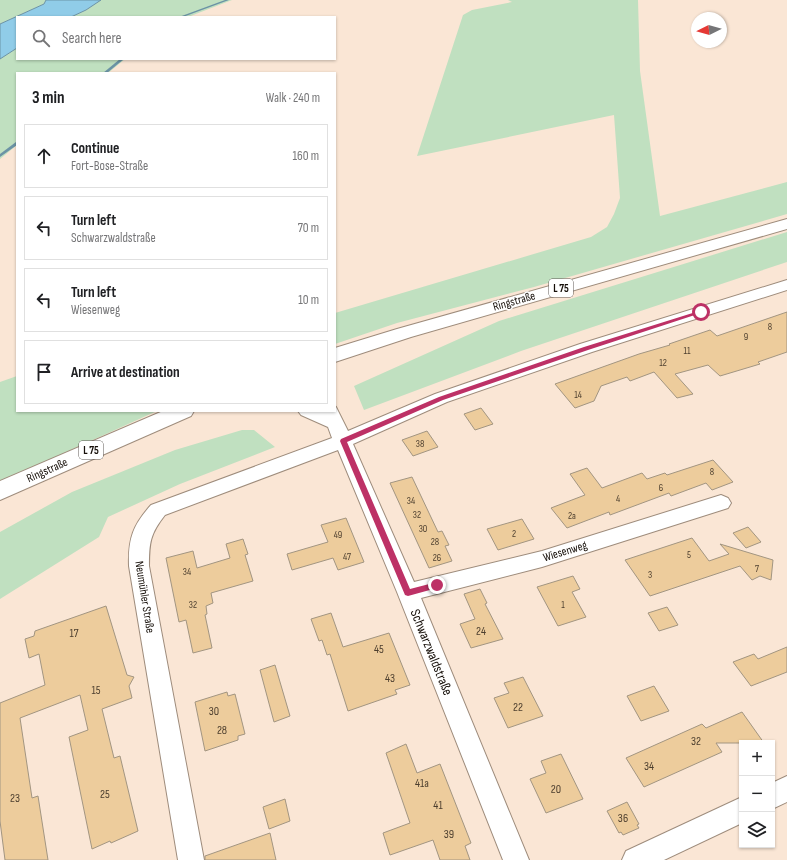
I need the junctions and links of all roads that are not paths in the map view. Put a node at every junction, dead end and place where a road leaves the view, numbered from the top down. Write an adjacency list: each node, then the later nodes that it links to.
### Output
1 (787, 224): 3 (main road, Ringstraße / L 75)
2 (787, 285): 6 (street, Neumühler Straße)
3 (336, 355)
4 (181, 412): 7 (main road, Ringstraße / L 75)
5 (309, 412): 6 (street)
6 (336, 425): 9 (street, Schwarzwaldstraße); 13 (street, Neumühler Straße)
7 (0, 492)
8 (721, 503): 9 (street, Wiesenweg)
9 (408, 592): 14 (street, Schwarzwaldstraße)
10 (787, 789): 11 (street)
11 (775, 795)
12 (739, 811): 15 (street)
13 (192, 860)
14 (516, 860)
15 (635, 860)

